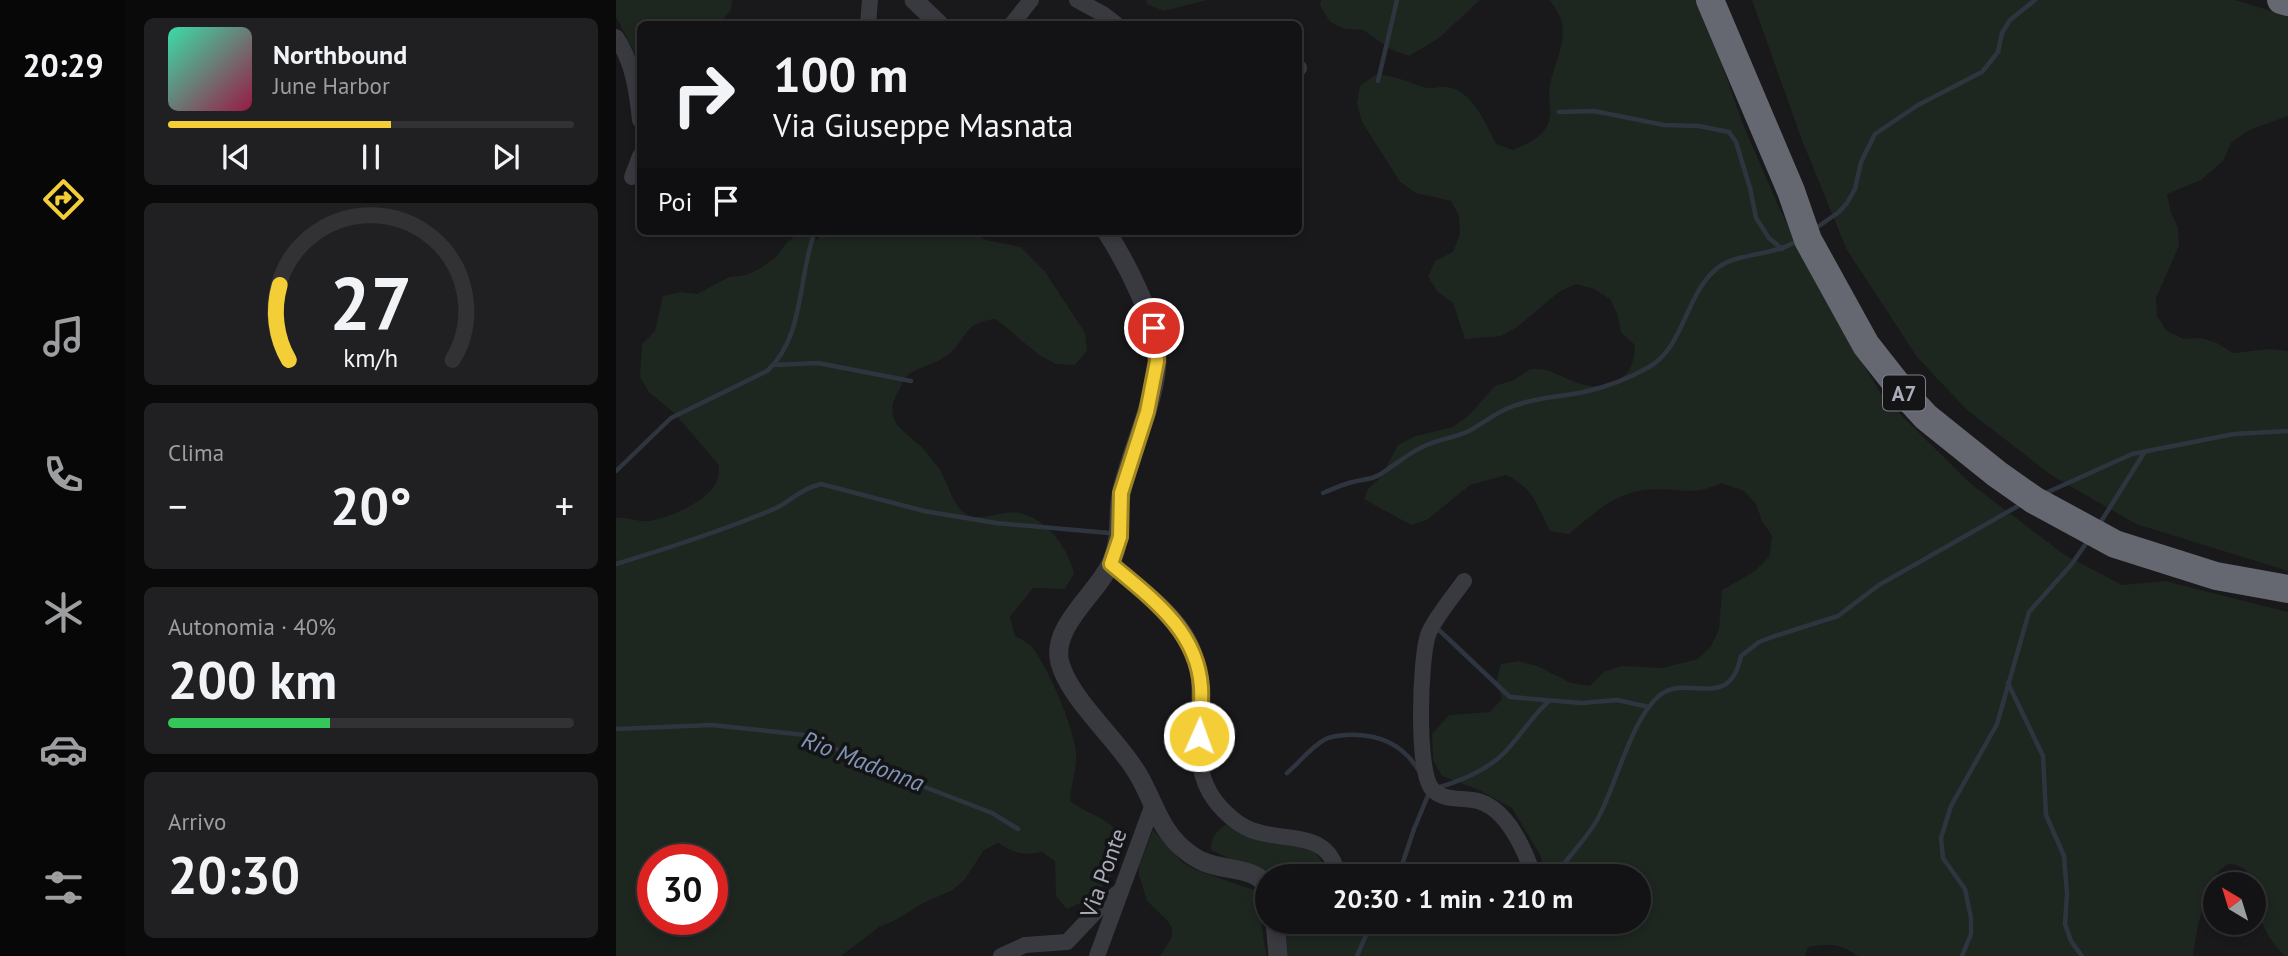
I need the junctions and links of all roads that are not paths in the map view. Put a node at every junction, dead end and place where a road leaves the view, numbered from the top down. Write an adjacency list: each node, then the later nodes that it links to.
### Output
1 (870, 0): 8 (street)
2 (914, 0): 9 (street)
3 (1031, 0): 10 (street)
4 (1077, 0): 11 (street)
5 (1710, 0): 19 (highway, A7)
6 (2281, 0): 7 (highway)
7 (2288, 2)
8 (868, 21)
9 (936, 21)
10 (1014, 21)
11 (1112, 21)
12 (616, 37): 13 (street)
13 (637, 97)
14 (637, 164): 15 (street)
15 (632, 177)
16 (1108, 235): 17 (street)
17 (1111, 564): 20 (street); 21 (street)
18 (1464, 581): 22 (street)
19 (2288, 589)
20 (1152, 807): 23 (street); 24 (street, Via Ponte)
21 (1335, 864)
22 (1528, 864)
23 (1255, 877)
24 (1119, 892): 26 (street); 27 (street, Via Ponte)
25 (1276, 934): 28 (street)
26 (1001, 956)
27 (1097, 956)
28 (1278, 956)

